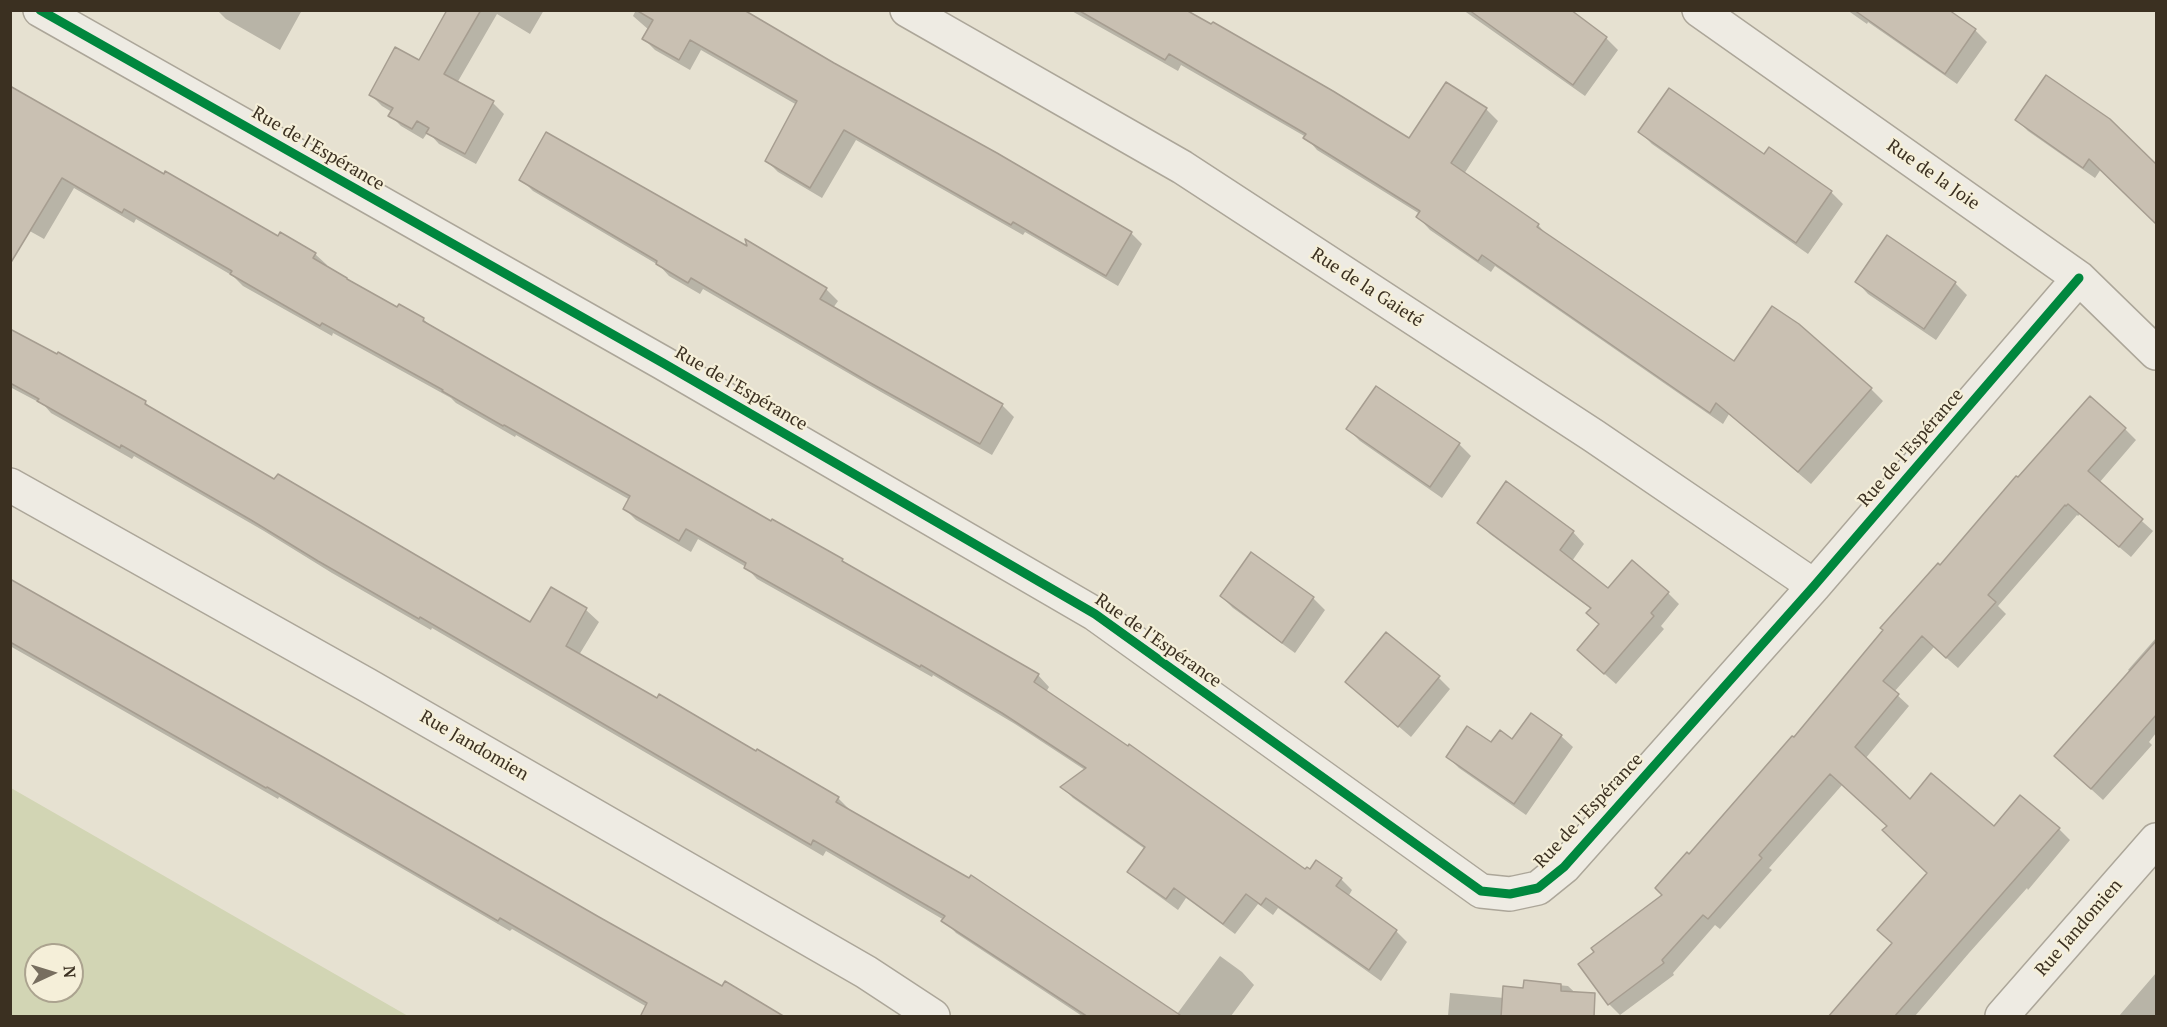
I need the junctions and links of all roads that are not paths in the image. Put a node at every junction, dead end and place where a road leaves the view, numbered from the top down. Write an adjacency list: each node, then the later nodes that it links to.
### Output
1 (40, 10): 7 (street, Rue de l'Espérance)
2 (907, 10): 7 (street, Rue de la Gaieté)
3 (1699, 10): 4 (street, Rue de la Joie)
4 (2079, 278): 5 (street, Rue de la Joie); 7 (street, Rue de l'Espérance)
5 (2157, 353)
6 (10, 484): 9 (street, Rue Jandomien)
7 (1814, 586)
8 (2157, 840): 10 (street, Rue Jandomien)
9 (933, 1017)
10 (2002, 1017)

